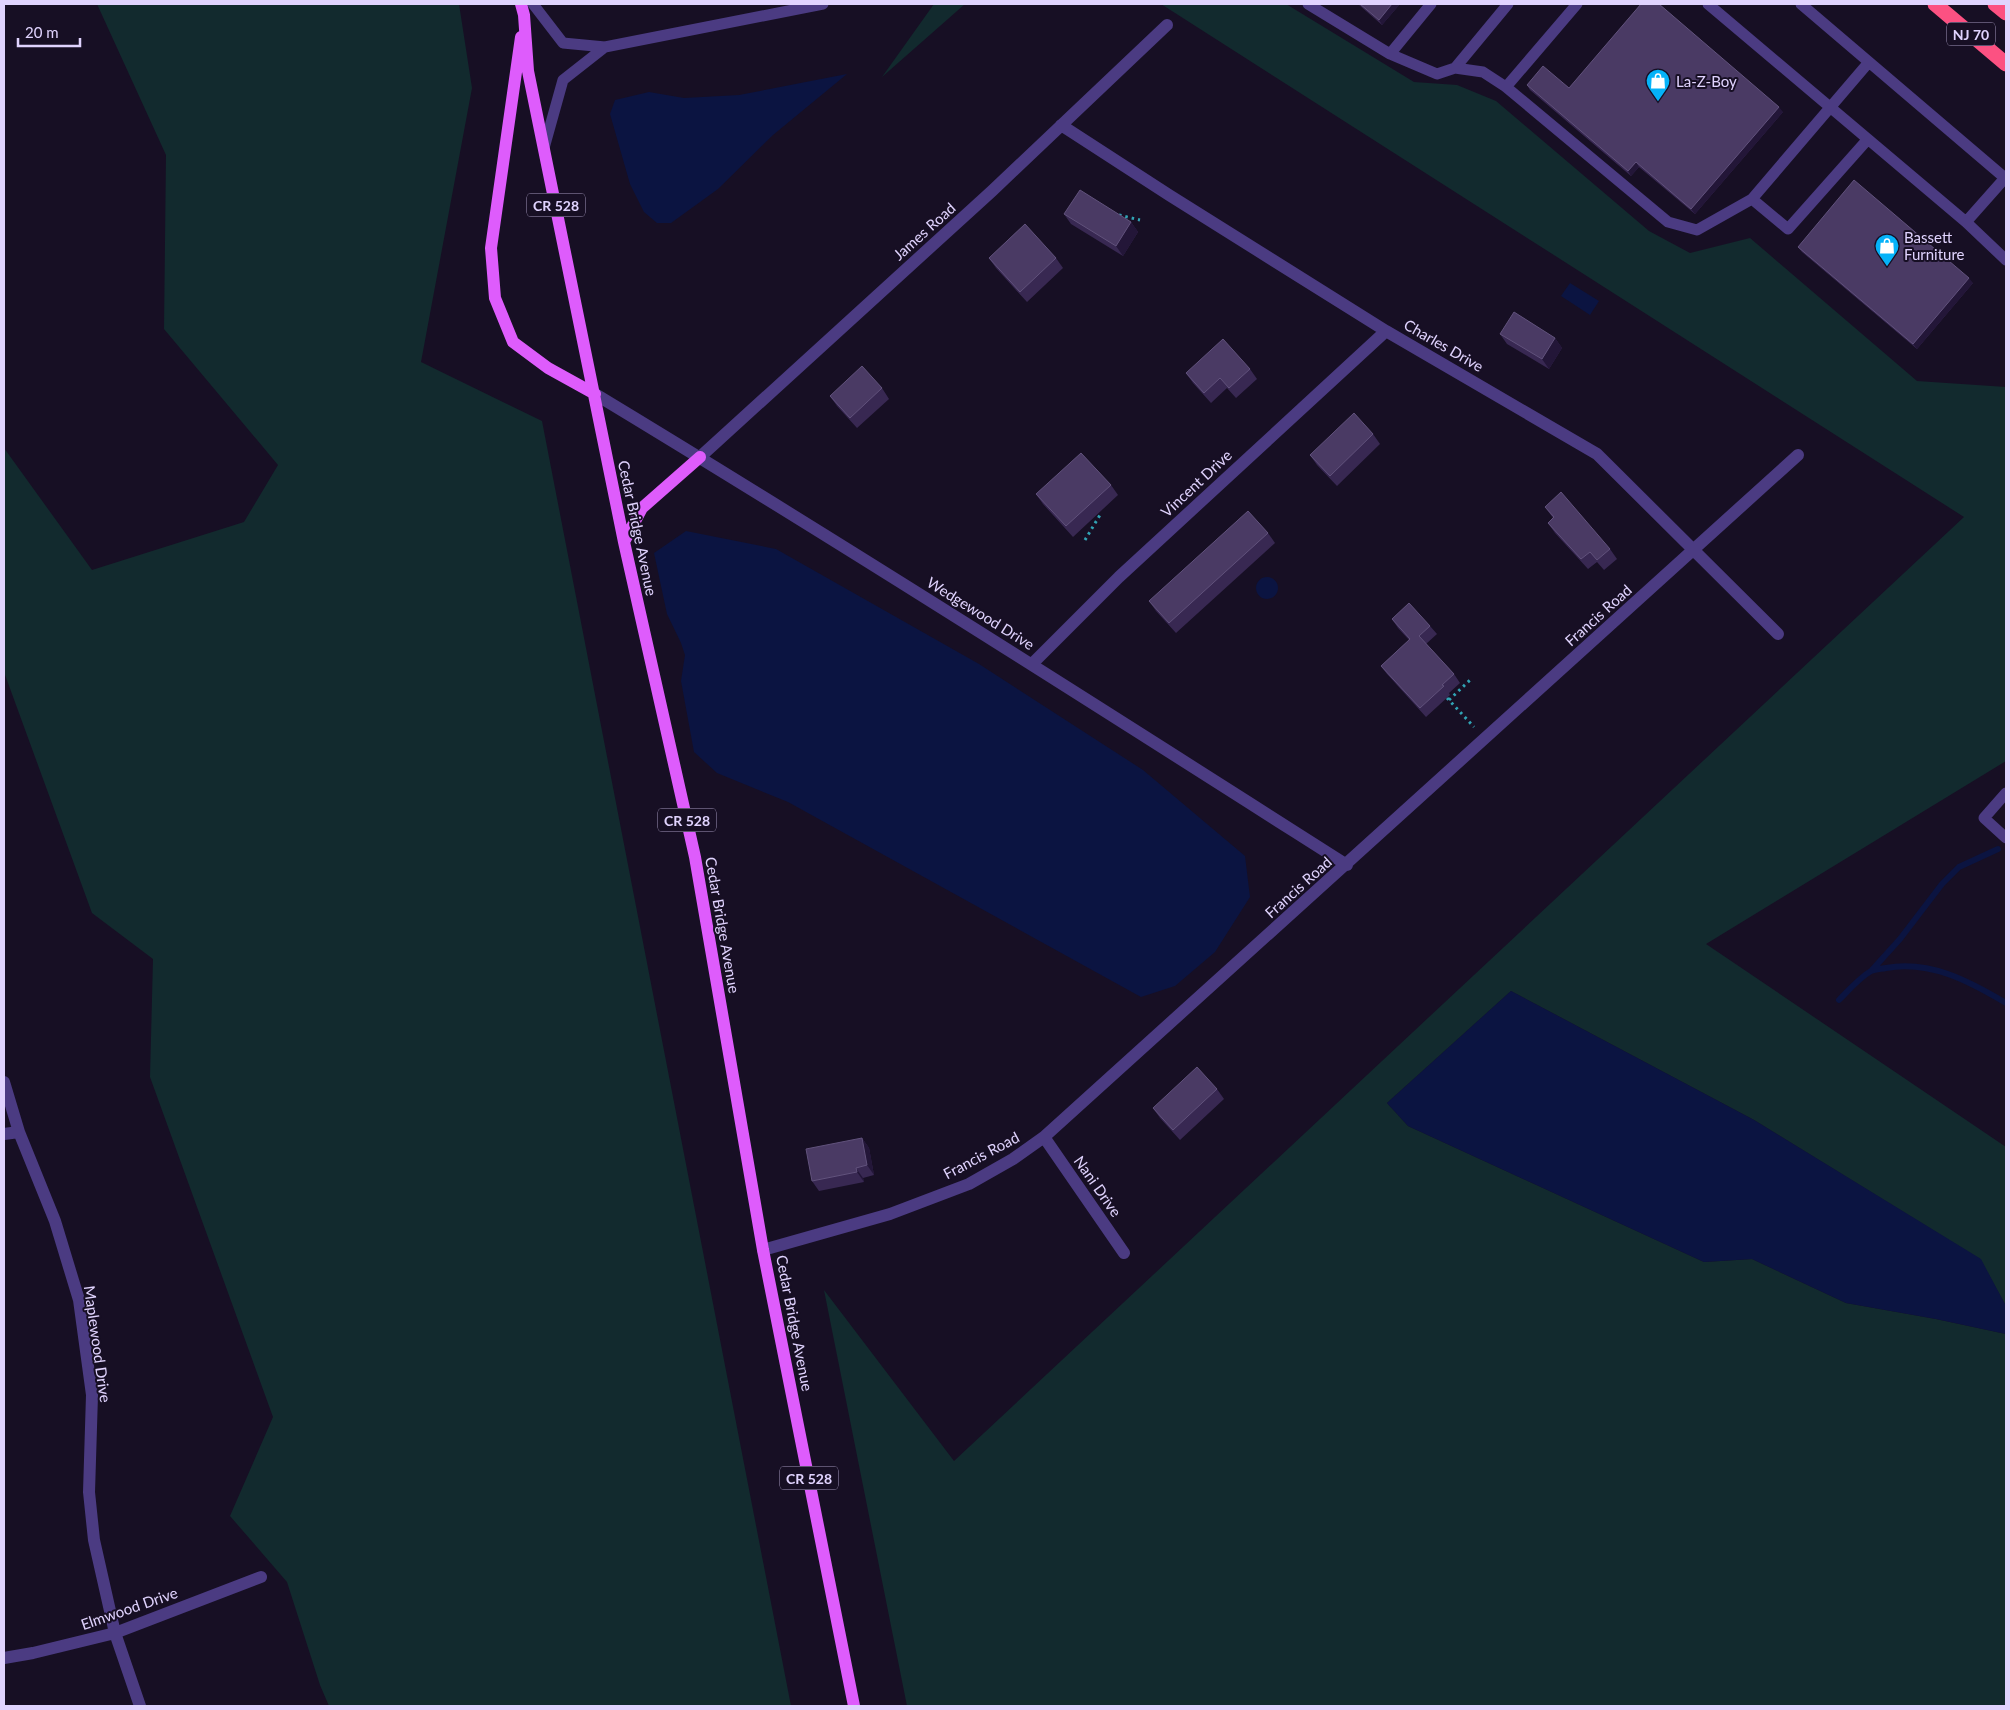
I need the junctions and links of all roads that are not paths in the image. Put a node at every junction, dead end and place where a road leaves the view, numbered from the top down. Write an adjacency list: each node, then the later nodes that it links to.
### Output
1 (532, 4): 14 (lane)
2 (823, 4): 14 (lane)
3 (1308, 4): 15 (lane)
4 (1431, 4): 15 (lane)
5 (1508, 4): 18 (lane)
6 (1577, 4): 19 (lane)
7 (1708, 4): 20 (lane)
8 (1801, 4): 16 (lane)
9 (1935, 4): 17 (highway, NJ 70)
10 (1995, 4): 12 (highway, NJ 70)
11 (523, 9): 23 (main road, Cedar Bridge Avenue / CR 528); 28 (main road)
12 (2006, 13)
13 (1168, 25): 21 (street, James Road)
14 (605, 46): 23 (lane)
15 (1390, 54): 18 (lane)
16 (1869, 62): 20 (lane); 25 (lane)
17 (2006, 64)
18 (1455, 68): 19 (lane)
19 (1506, 87): 24 (lane)
20 (1830, 108): 22 (lane); 24 (lane)
21 (1061, 124): 27 (street, Charles Drive); 30 (street, James Road)
22 (1868, 139): 24 (lane); 25 (lane)
23 (544, 148): 28 (main road, Cedar Bridge Avenue / CR 528)
24 (1752, 200)
25 (1966, 222): 26 (lane)
26 (2006, 258)
27 (1386, 331): 32 (street, Charles Drive); 34 (street, Vincent Drive)
28 (595, 394): 30 (street, Wedgewood Drive); 31 (main road, Cedar Bridge Avenue / CR 528)
29 (1798, 455): 32 (street, Francis Road)
30 (700, 457): 31 (main road); 34 (street, Wedgewood Drive)
31 (624, 542): 42 (main road, Cedar Bridge Avenue / CR 528)
32 (1693, 550): 33 (street, Charles Drive); 37 (street, Francis Road)
33 (1778, 634)
34 (1032, 664): 37 (street, Wedgewood Drive)
35 (2006, 793): 36 (lane)
36 (2006, 838)
37 (1347, 865): 41 (street, Francis Road)
38 (4, 1082): 39 (street, Maplewood Drive)
39 (19, 1132): 40 (street); 45 (street, Maplewood Drive)
40 (4, 1134)
41 (1044, 1137): 42 (street, Francis Road); 43 (street, Nani Drive)
42 (763, 1250): 48 (main road, Cedar Bridge Avenue / CR 528)
43 (1124, 1253)
44 (261, 1577): 45 (street, Elmwood Drive)
45 (115, 1633): 46 (street, Elmwood Drive); 47 (street, Maplewood Drive)
46 (4, 1658)
47 (140, 1706)
48 (854, 1706)

